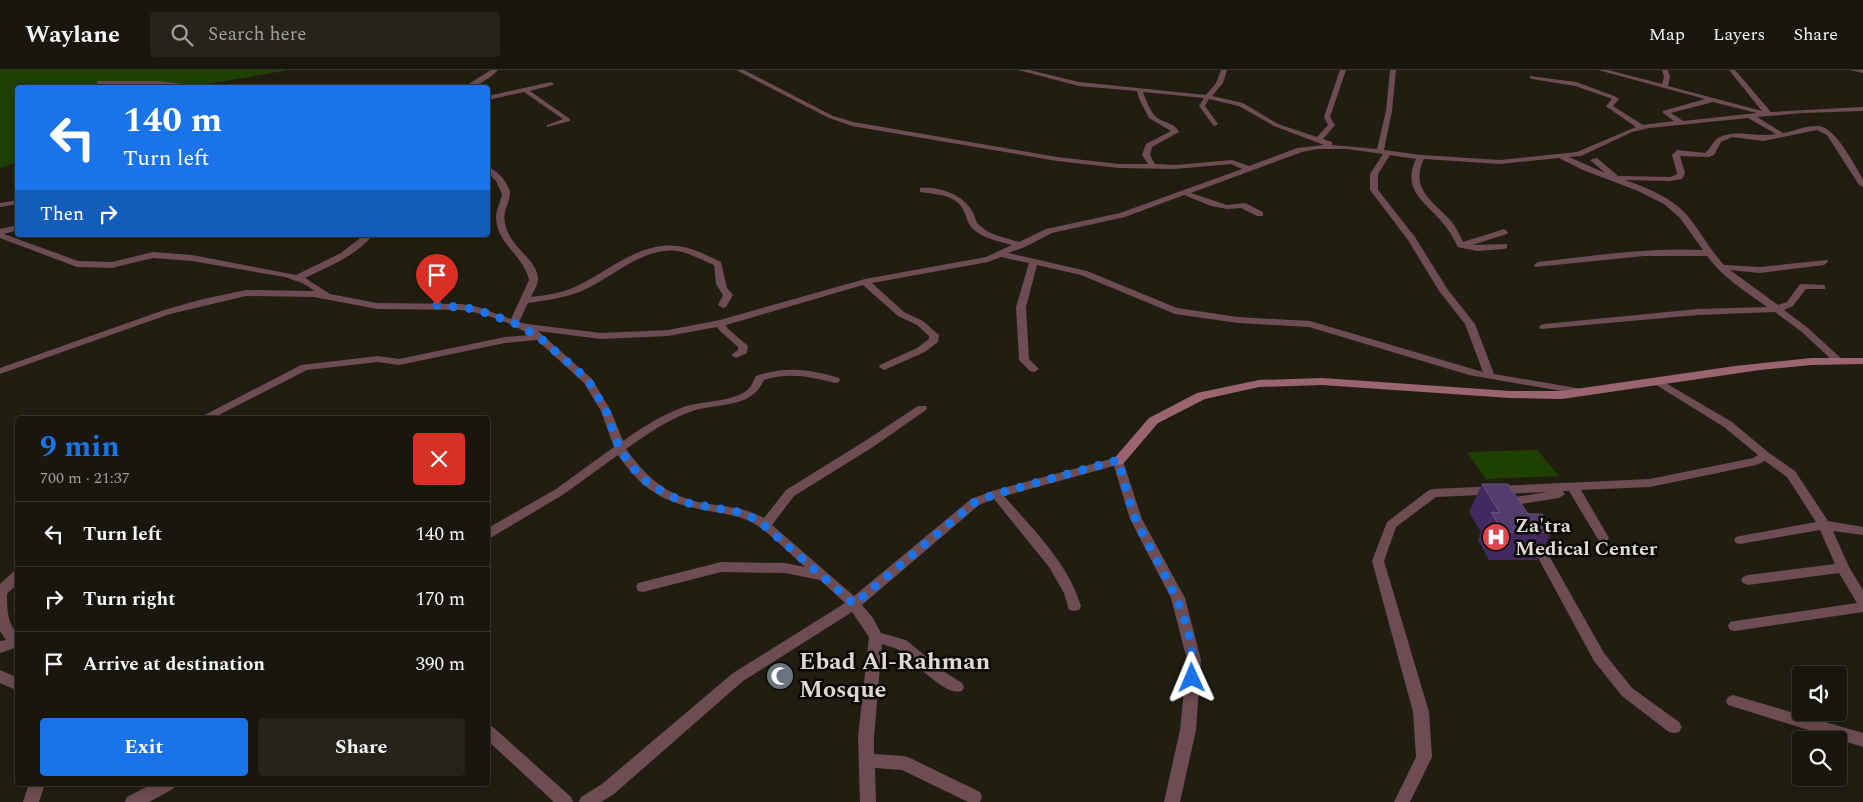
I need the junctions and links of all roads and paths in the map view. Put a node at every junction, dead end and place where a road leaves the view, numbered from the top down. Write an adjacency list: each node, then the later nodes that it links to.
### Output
1 (495, 70): 16 (street)
2 (739, 70): 37 (street)
3 (1021, 70): 19 (street)
4 (1224, 70): 20 (street)
5 (1343, 70): 31 (street)
6 (1392, 70): 33 (street)
7 (1602, 70): 17 (street)
8 (1664, 70): 17 (street)
9 (1732, 70): 24 (street)
10 (1853, 70): 11 (street)
11 (1863, 71)
12 (1532, 77): 29 (street)
13 (99, 83): 15 (street)
14 (551, 84): 18 (street)
15 (182, 85)
16 (471, 85)
17 (1665, 87): 22 (street)
18 (525, 90): 21 (street); 28 (street)
19 (1140, 91): 20 (street); 37 (street)
20 (1207, 96): 27 (street); 31 (street)
21 (490, 98)
22 (1713, 100): 24 (street); 26 (street)
23 (1862, 110): 24 (street)
24 (1769, 114): 25 (street)
25 (1750, 117): 26 (street); 30 (street)
26 (1680, 122): 29 (street)
27 (1215, 124)
28 (549, 126)
29 (1642, 128): 34 (street)
30 (1784, 136): 40 (street); 41 (street)
31 (1318, 140): 32 (street)
32 (1338, 146): 33 (street); 38 (street)
33 (1384, 152): 35 (street); 78 (street)
34 (1559, 155): 35 (street); 40 (street)
35 (1421, 158): 52 (street)
36 (1594, 160): 40 (street)
37 (1153, 167): 38 (street)
38 (1250, 169): 43 (street)
39 (490, 170): 64 (street)
40 (1615, 179): 54 (street)
41 (1863, 185)
42 (922, 190): 51 (street)
43 (1185, 193): 46 (street); 51 (street)
44 (15, 202): 45 (street)
45 (0, 205)
46 (1260, 214)
47 (15, 228): 49 (street)
48 (1504, 232): 52 (street)
49 (0, 233): 60 (street)
50 (367, 237): 60 (street)
51 (1022, 245): 55 (street)
52 (1461, 245): 53 (street)
53 (1504, 246)
54 (1708, 253): 58 (street); 59 (street)
55 (1001, 254): 56 (street); 61 (street)
56 (1034, 261): 76 (street); 78 (street)
57 (1824, 262): 59 (street)
58 (1538, 265)
59 (1720, 267): 66 (street)
60 (297, 278): 63 (street)
61 (865, 282): 68 (street); 75 (street)
62 (1822, 287): 66 (street)
63 (327, 295): 67 (street); 77 (street)
64 (525, 302): 65 (street); 67 (street)
65 (723, 305)
66 (1777, 309): 70 (street); 73 (street)
67 (514, 323): 69 (street)
68 (721, 323): 69 (street); 72 (street)
69 (525, 327): 71 (street)
70 (1544, 327)
71 (539, 337): 83 (street); 84 (street)
72 (736, 355)
73 (1839, 360): 74 (street); 80 (street)
74 (1863, 362)
75 (884, 367)
76 (1034, 369)
77 (0, 371)
78 (1490, 376): 81 (street)
79 (835, 380): 84 (street)
80 (1657, 381): 81 (street); 85 (street)
81 (1592, 393): 86 (street)
82 (922, 408): 89 (street)
83 (208, 416)
84 (620, 450): 89 (street); 92 (street)
85 (1765, 456): 87 (street); 90 (street)
86 (1118, 460): 88 (street); 126 (street)
87 (1567, 487): 93 (street); 114 (street); 127 (street)
88 (996, 494): 101 (street); 102 (street)
89 (765, 525): 96 (street)
90 (1824, 525): 91 (street); 94 (street); 95 (street)
91 (1863, 531)
92 (490, 533)
93 (1603, 538)
94 (1740, 540)
95 (1843, 568): 98 (street); 100 (street)
96 (824, 576): 99 (street); 101 (street)
97 (15, 578): 104 (street)
98 (1748, 580)
99 (643, 587)
100 (1863, 602)
101 (854, 604): 106 (street); 124 (street)
102 (1074, 606)
103 (1863, 608): 105 (street)
104 (0, 614): 107 (street)
105 (1735, 626)
106 (876, 637): 112 (street); 117 (street)
107 (15, 640)
108 (15, 642): 109 (street)
109 (0, 647)
110 (0, 676): 111 (street)
111 (15, 684)
112 (957, 687)
113 (1733, 702): 116 (street)
114 (1674, 727)
115 (490, 734): 123 (street)
116 (1863, 740)
117 (867, 761): 120 (street); 125 (street)
118 (36, 786): 121 (street)
119 (163, 786): 122 (street)
120 (974, 797)
121 (31, 802)
122 (133, 802)
123 (565, 802)
124 (587, 802)
125 (868, 802)
126 (1172, 802)
127 (1402, 802)

